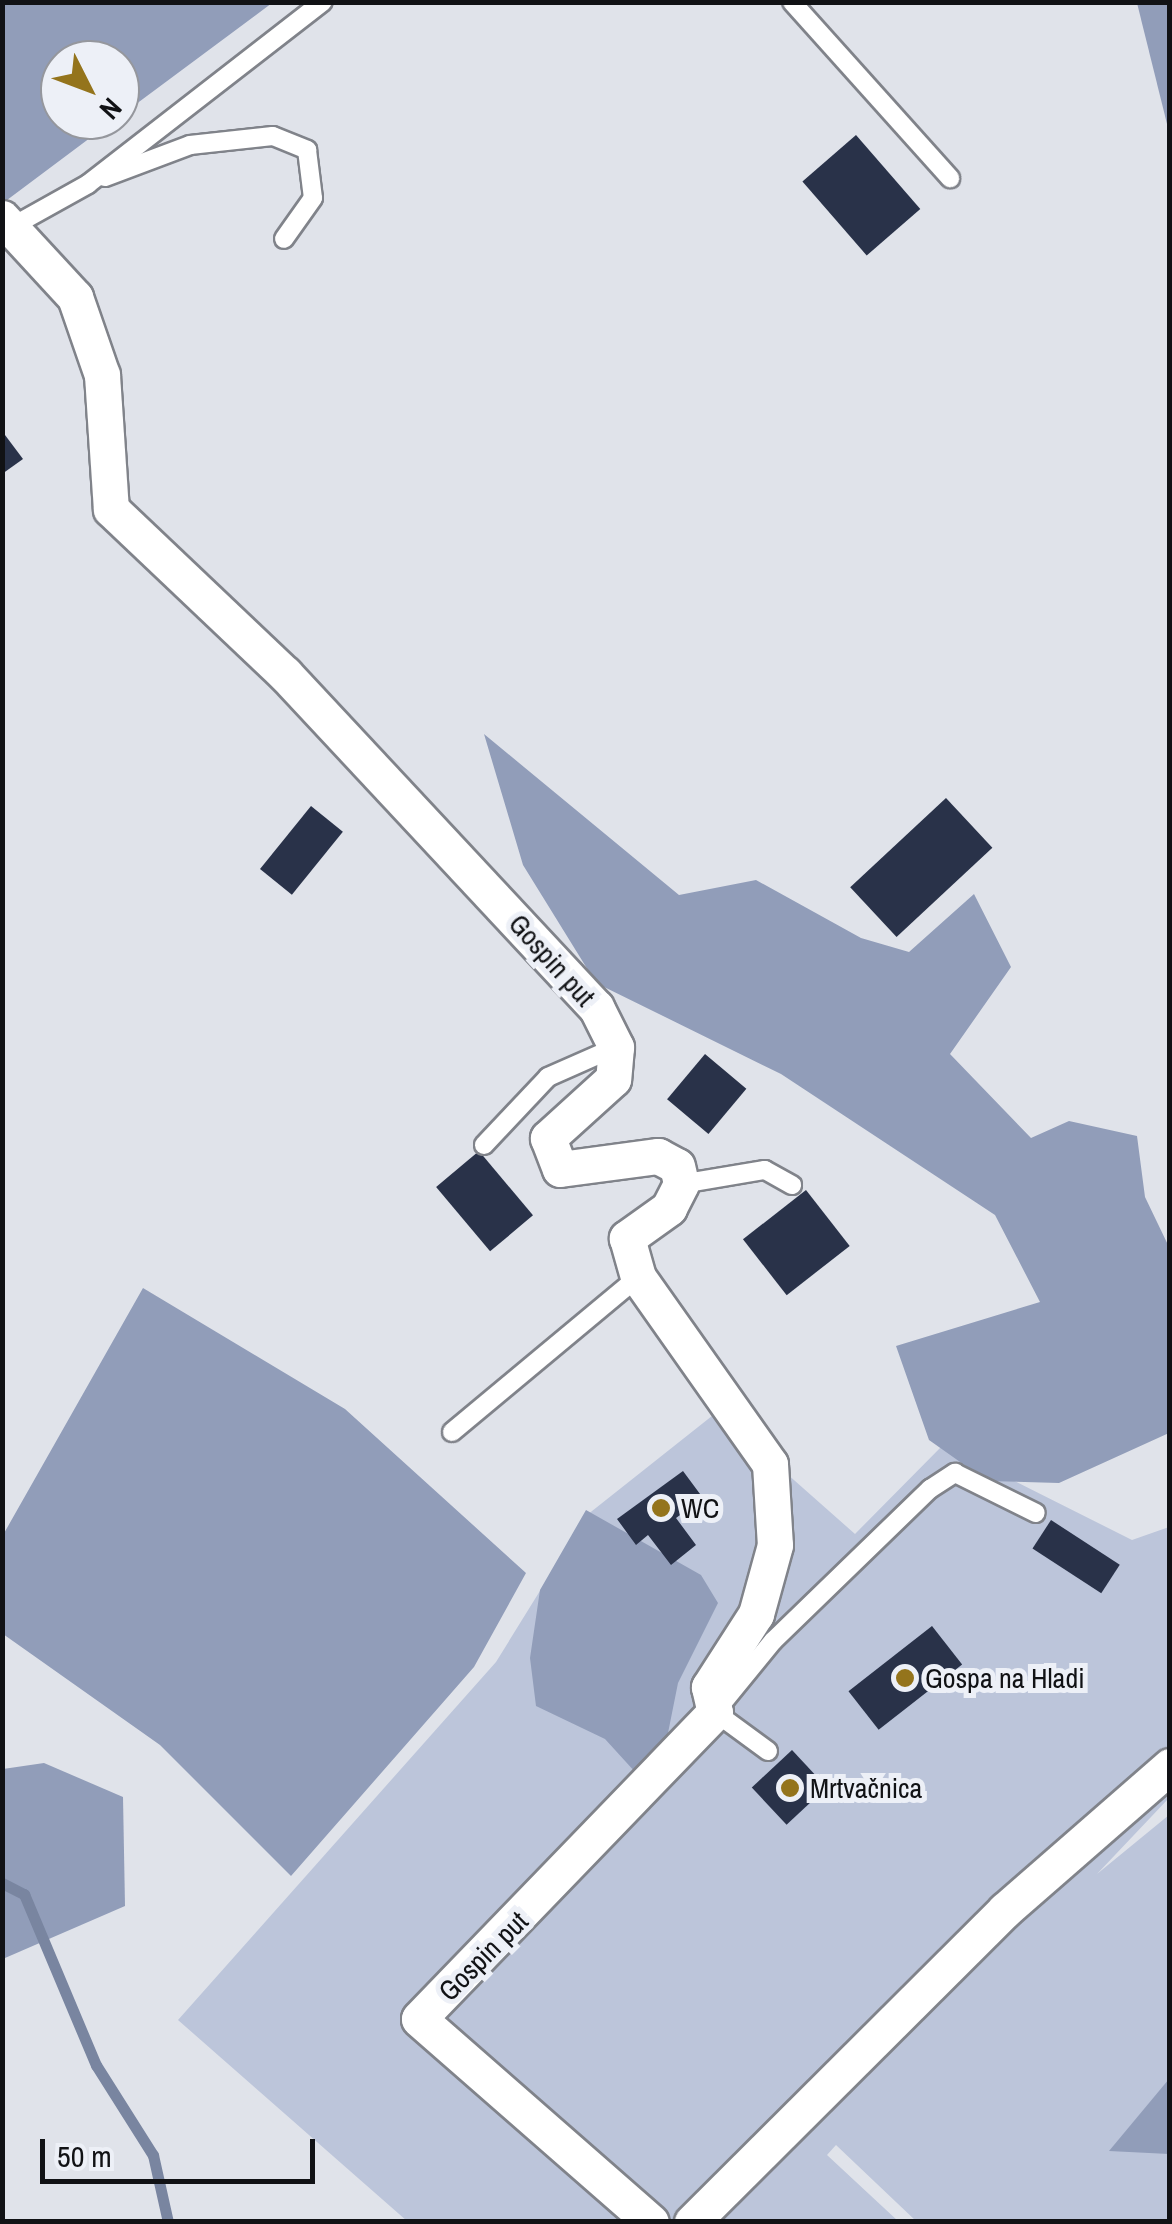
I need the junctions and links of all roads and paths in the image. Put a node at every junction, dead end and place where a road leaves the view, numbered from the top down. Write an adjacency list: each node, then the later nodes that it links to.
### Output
1 (322, 2): 4 (lane)
2 (792, 2): 3 (lane)
3 (950, 178)
4 (88, 184): 5 (lane); 6 (lane)
5 (8, 222): 7 (street, Gospin put)
6 (284, 239)
7 (616, 1048): 8 (lane); 9 (street)
8 (484, 1145)
9 (681, 1184): 10 (lane); 11 (street)
10 (792, 1185)
11 (638, 1277): 12 (lane); 14 (street)
12 (452, 1432)
13 (1036, 1513): 14 (lane, Gospin put)
14 (715, 1712): 15 (lane); 17 (street, Gospin put)
15 (768, 1752)
16 (1170, 1766): 18 (street)
17 (651, 2222)
18 (692, 2222)

